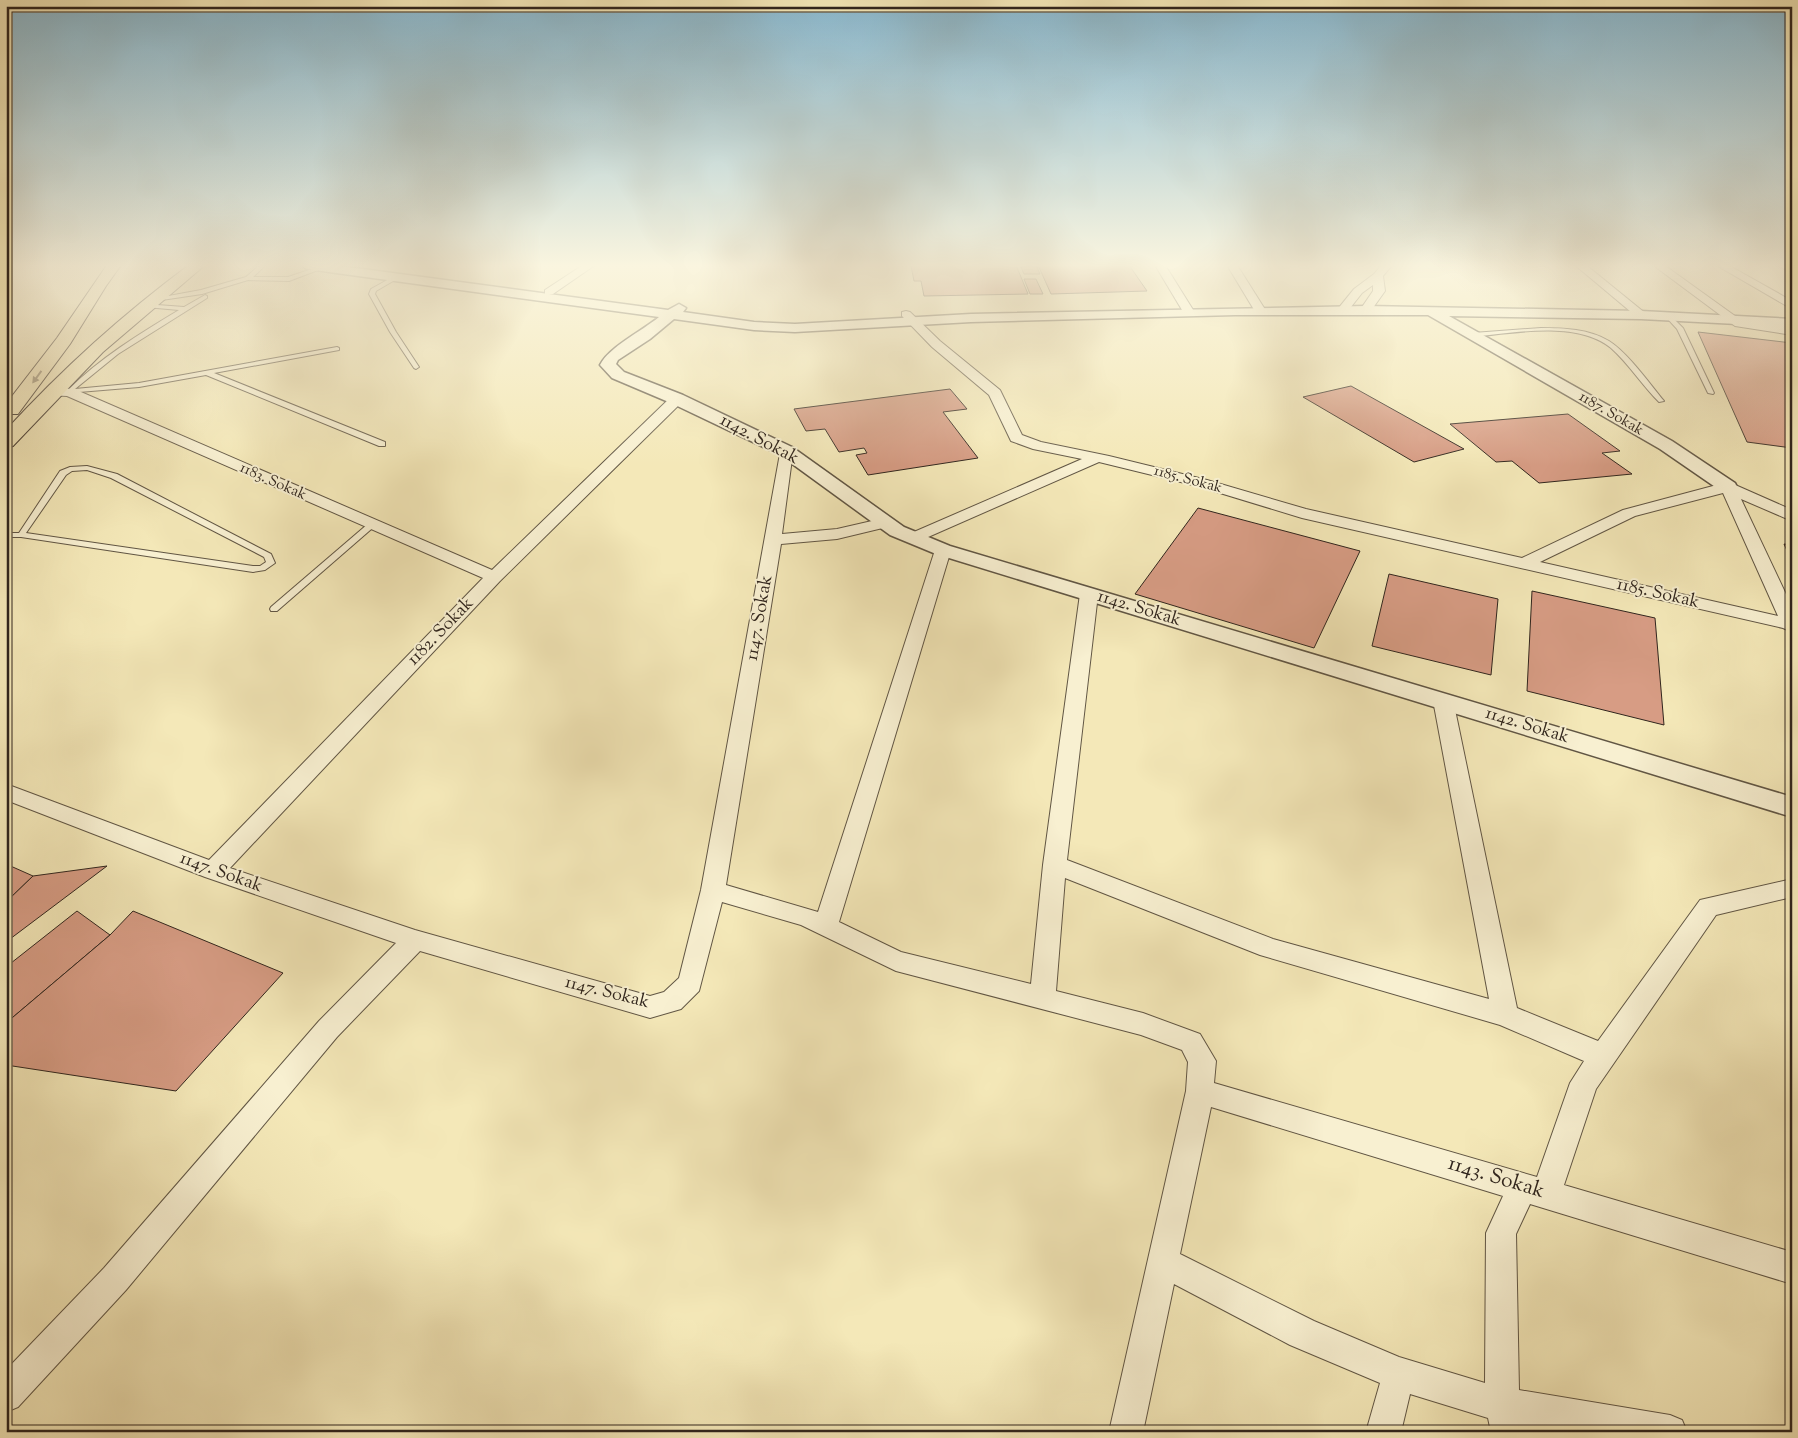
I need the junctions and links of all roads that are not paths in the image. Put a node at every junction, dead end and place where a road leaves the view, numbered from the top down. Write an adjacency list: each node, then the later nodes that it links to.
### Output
1 (69, 332): 20 (main road, one-way to 20)
2 (116, 332): 15 (main road)
3 (151, 332): 16 (lane)
4 (393, 332): 13 (lane)
5 (650, 332): 18 (street, 1142. Sokak)
6 (924, 332): 24 (street, 1185. Sokak)
7 (1468, 332): 11 (street, 1187. Sokak)
8 (1521, 332): 11 (lane)
9 (1572, 332): 19 (lane)
10 (1682, 332): 17 (lane)
11 (1473, 335): 25 (street, 1187. Sokak)
12 (337, 349): 14 (lane)
13 (416, 367)
14 (206, 373): 16 (lane); 22 (lane)
15 (50, 392): 16 (street, 1183. Sokak); 21 (main road)
16 (69, 392): 28 (street, 1183. Sokak)
17 (1710, 393)
18 (677, 399): 23 (street, 1142. Sokak); 35 (street, 1182. Sokak)
19 (1661, 401)
20 (6, 415)
21 (6, 442)
22 (382, 444)
23 (786, 451): 27 (street, 1142. Sokak); 32 (street, 1147. Sokak)
24 (1097, 458): 31 (street); 34 (street, 1185. Sokak)
25 (1728, 487): 26 (street, 1187. Sokak); 34 (street); 38 (street)
26 (1792, 516)
27 (885, 523): 31 (street, 1142. Sokak); 32 (street)
28 (372, 526): 35 (street, 1183. Sokak); 37 (lane)
29 (21, 534): 29 (lane); 30 (lane)
30 (6, 535)
31 (913, 538): 33 (street, 1142. Sokak)
32 (773, 540): 45 (street, 1147. Sokak)
33 (943, 550): 36 (street, 1142. Sokak); 46 (street)
34 (1524, 564): 38 (street, 1185. Sokak)
35 (494, 577): 43 (street, 1182. Sokak)
36 (1089, 594): 39 (street, 1142. Sokak); 42 (street)
37 (274, 609)
38 (1791, 625)
39 (1443, 700): 41 (street, 1142. Sokak); 49 (street)
40 (6, 792): 43 (street, 1147. Sokak)
41 (1792, 807)
42 (1055, 865): 48 (street); 49 (street)
43 (213, 871): 47 (street, 1147. Sokak)
44 (1792, 888): 50 (street)
45 (713, 890): 46 (street); 47 (street, 1147. Sokak)
46 (826, 926): 48 (street)
47 (414, 940): 56 (street)
48 (1042, 998): 51 (street)
49 (1505, 1015): 50 (street)
50 (1603, 1056): 52 (street)
51 (1200, 1091): 52 (street, 1143. Sokak); 53 (street)
52 (1535, 1190): 54 (street, 1143. Sokak); 57 (street)
53 (1163, 1262): 55 (street); 58 (street)
54 (1792, 1268)
55 (1399, 1374): 57 (street); 59 (street)
56 (6, 1395)
57 (1506, 1419): 60 (street)
58 (1126, 1432)
59 (1383, 1432)
60 (1670, 1432)

